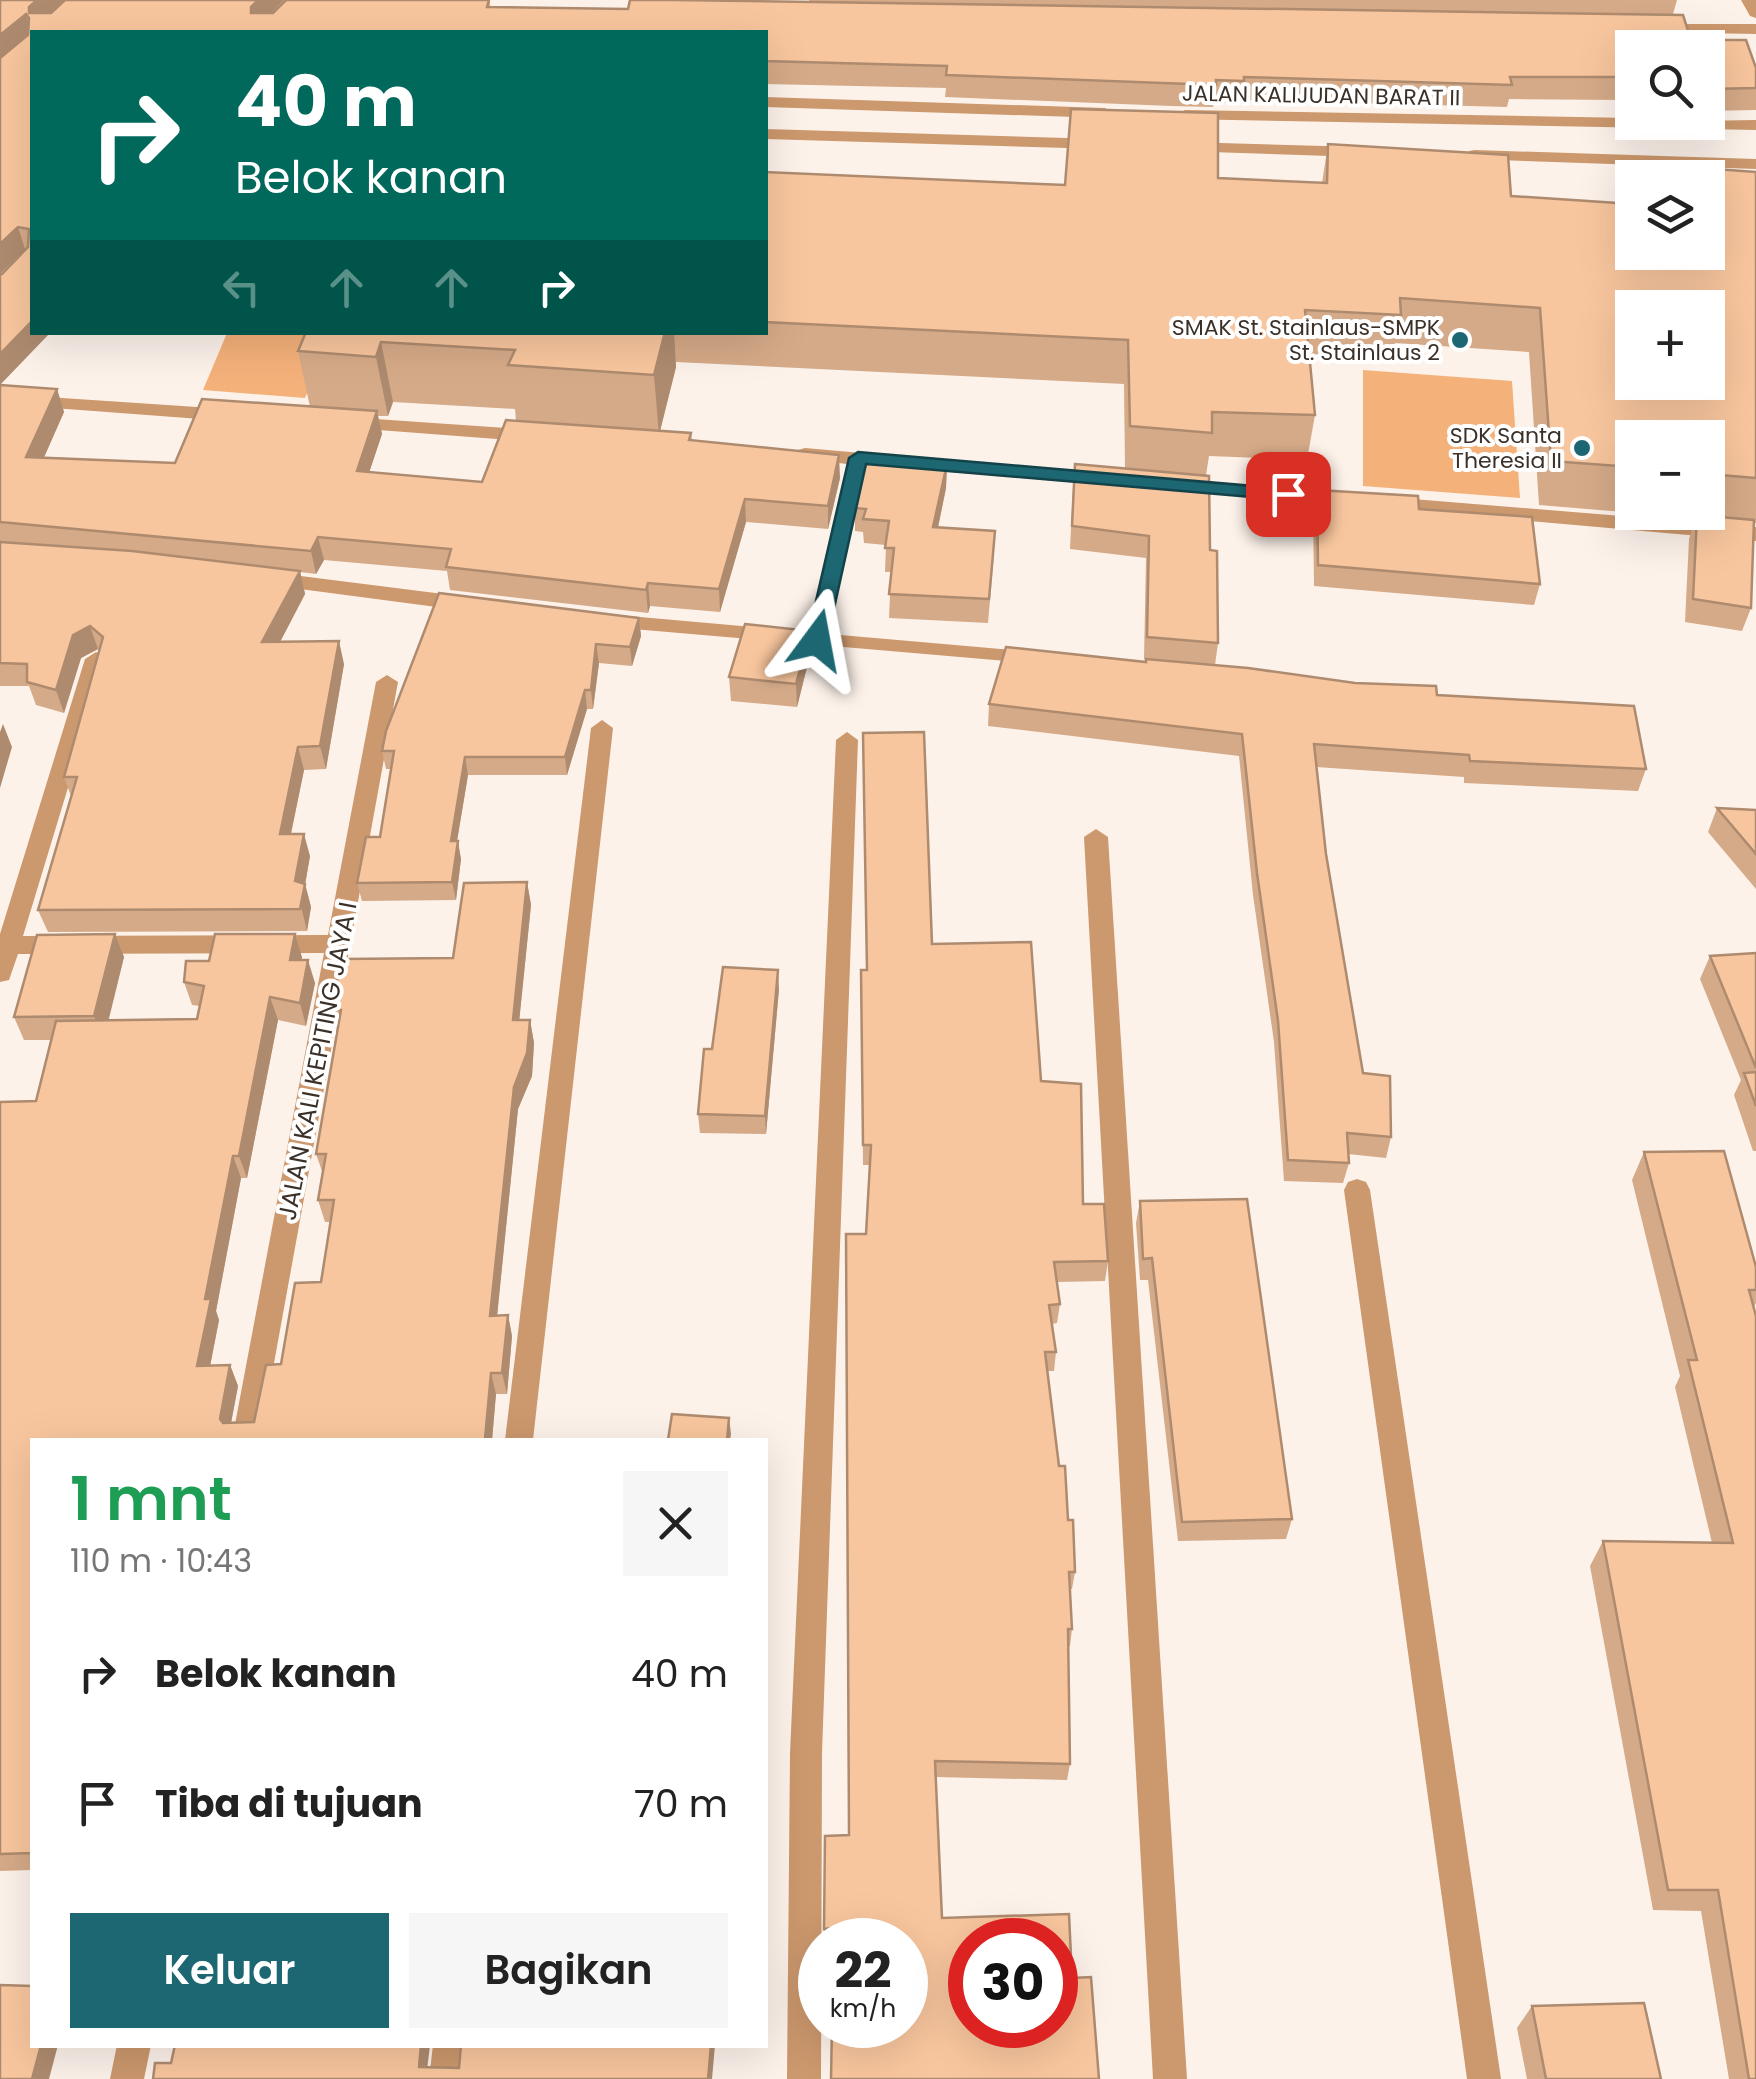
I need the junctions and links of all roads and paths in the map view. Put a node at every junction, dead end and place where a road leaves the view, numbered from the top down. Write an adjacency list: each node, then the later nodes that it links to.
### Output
1 (1754, 16): 2 (street)
2 (1630, 28)
3 (768, 102): 4 (street)
4 (1132, 114)
5 (1171, 115): 6 (street, JALAN KALIJUDAN BARAT II)
6 (1756, 126)
7 (768, 134): 8 (street)
8 (1122, 145)
9 (1162, 146): 10 (street)
10 (1380, 152)
11 (1459, 155): 12 (street)
12 (1756, 164)
13 (47, 403): 14 (street)
14 (240, 416)
15 (317, 422): 16 (street)
16 (549, 437)
17 (781, 453): 18 (street)
18 (858, 458): 19 (street); 23 (street)
19 (1756, 534)
20 (238, 576): 21 (street)
21 (496, 607)
22 (575, 617): 23 (street)
23 (817, 640): 25 (street)
24 (96, 660): 31 (street)
25 (1054, 661)
26 (387, 682): 30 (street, JALAN KALI KEPITING JAYA I)
27 (602, 728): 35 (street)
28 (848, 740): 40 (street)
29 (1096, 837): 41 (street)
30 (338, 944): 31 (street); 34 (street, JALAN KALI KEPITING JAYA I)
31 (8, 945): 32 (street)
32 (0, 973)
33 (1357, 1190): 42 (street)
34 (246, 1438)
35 (519, 1438)
36 (133, 2048): 38 (street)
37 (450, 2048): 39 (street)
38 (127, 2079)
39 (446, 2079)
40 (804, 2079)
41 (1170, 2079)
42 (1484, 2079)

